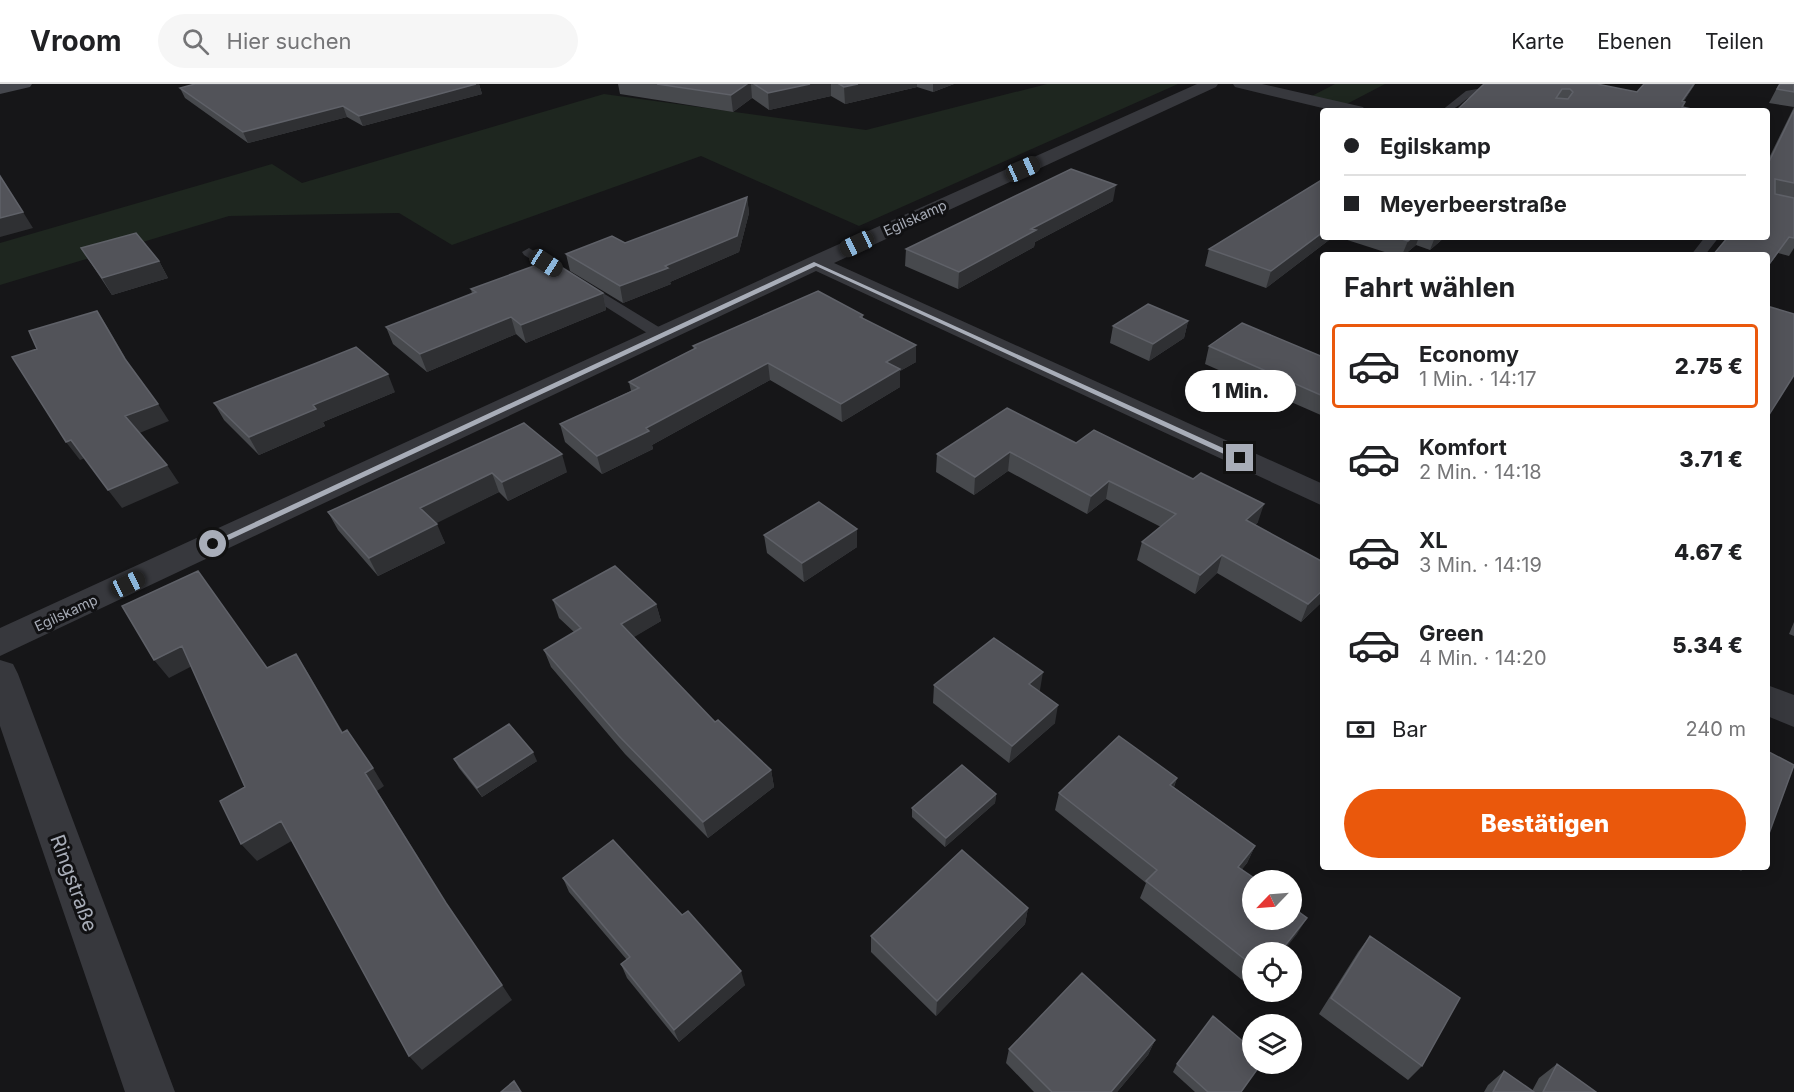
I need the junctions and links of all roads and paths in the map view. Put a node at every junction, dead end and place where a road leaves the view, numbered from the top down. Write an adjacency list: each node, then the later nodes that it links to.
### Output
1 (24, 84): 5 (street)
2 (1210, 84): 11 (street, Egilskamp)
3 (1241, 84): 6 (street)
4 (1510, 84): 7 (lane)
5 (0, 89)
6 (1344, 108)
7 (1450, 108)
8 (1710, 240): 10 (lane)
9 (529, 252): 12 (lane)
10 (1700, 252)
11 (816, 263): 12 (street, Egilskamp); 13 (street)
12 (661, 335): 14 (street, Egilskamp)
13 (1320, 495)
14 (0, 643)
15 (0, 674): 18 (street, Ringstraße)
16 (1770, 700): 17 (street)
17 (1794, 712)
18 (150, 1092)

